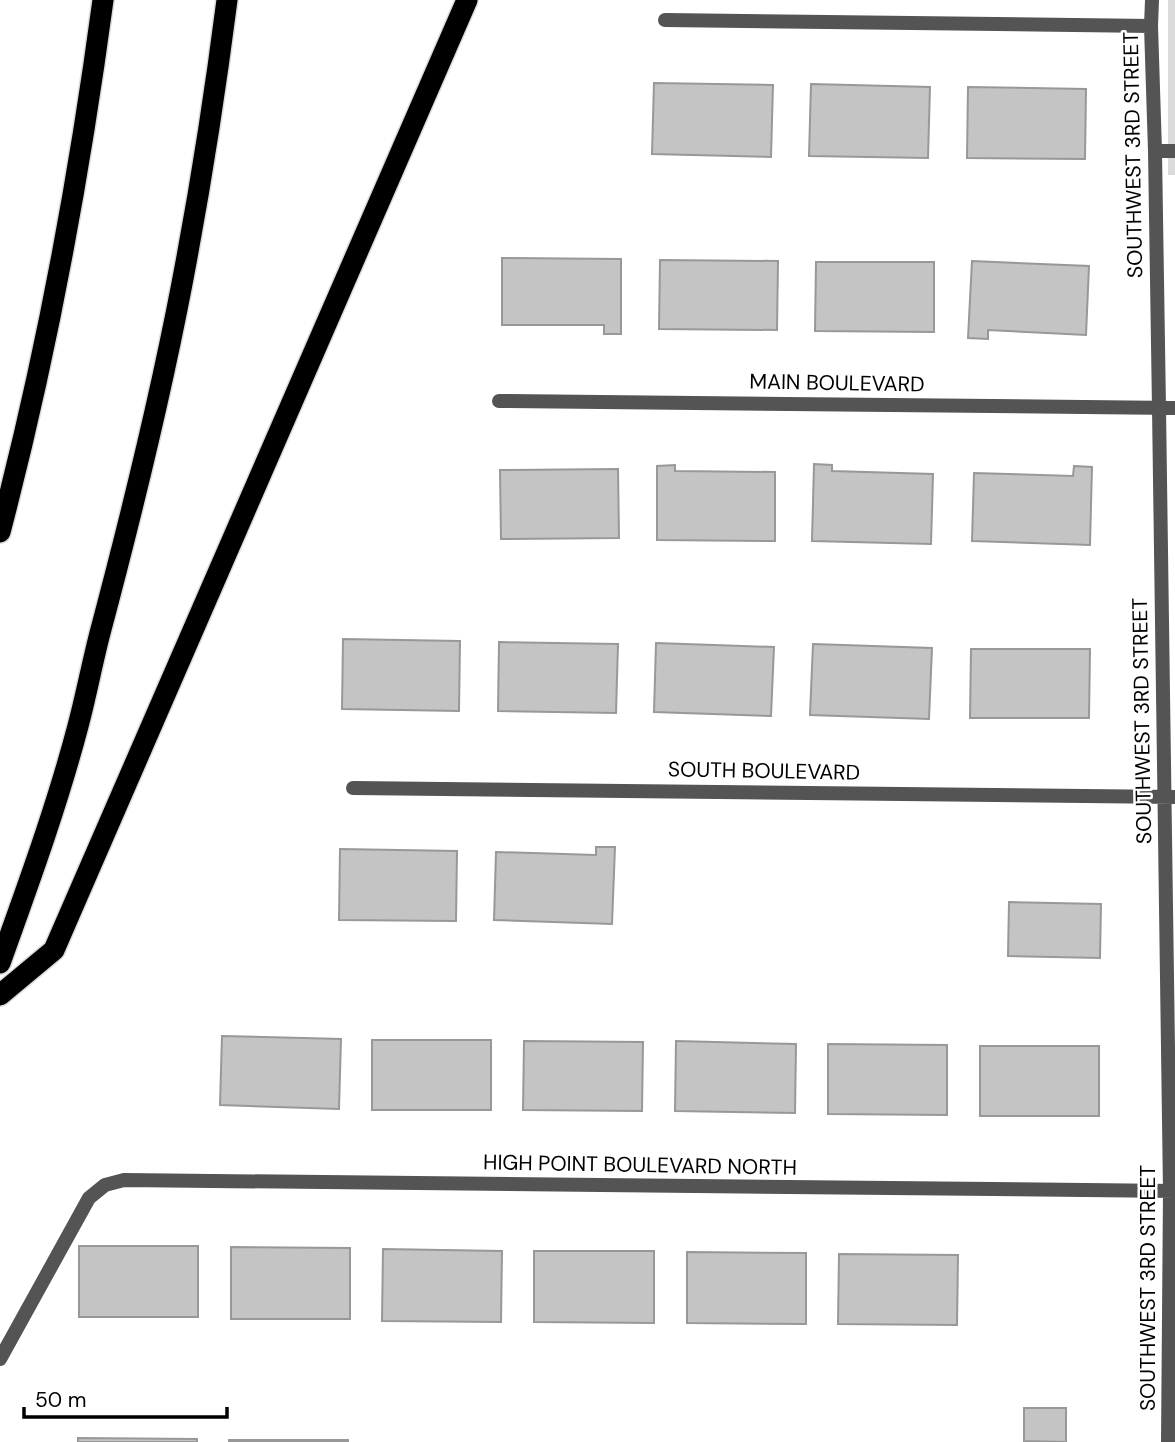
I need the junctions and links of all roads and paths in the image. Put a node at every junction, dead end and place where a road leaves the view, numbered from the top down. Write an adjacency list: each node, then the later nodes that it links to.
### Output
1 (103, 0): 12 (highway)
2 (227, 0): 15 (highway)
3 (467, 0): 16 (highway)
4 (1152, 0): 6 (street, SOUTHWEST 3RD STREET)
5 (665, 20): 6 (street)
6 (1151, 26): 7 (street, SOUTHWEST 3RD STREET)
7 (1155, 151): 8 (street); 10 (street, SOUTHWEST 3RD STREET)
8 (1175, 151)
9 (499, 401): 10 (street, MAIN BOULEVARD)
10 (1159, 408): 11 (street, MAIN BOULEVARD); 14 (street, SOUTHWEST 3RD STREET)
11 (1175, 408)
12 (0, 531)
13 (353, 788): 14 (street, SOUTH BOULEVARD)
14 (1169, 797): 17 (street, SOUTHWEST 3RD STREET)
15 (0, 963)
16 (0, 995)
17 (1172, 1191): 18 (street, HIGH POINT BOULEVARD NORTH); 19 (street, SOUTHWEST 3RD STREET)
18 (0, 1359)
19 (1168, 1442)

